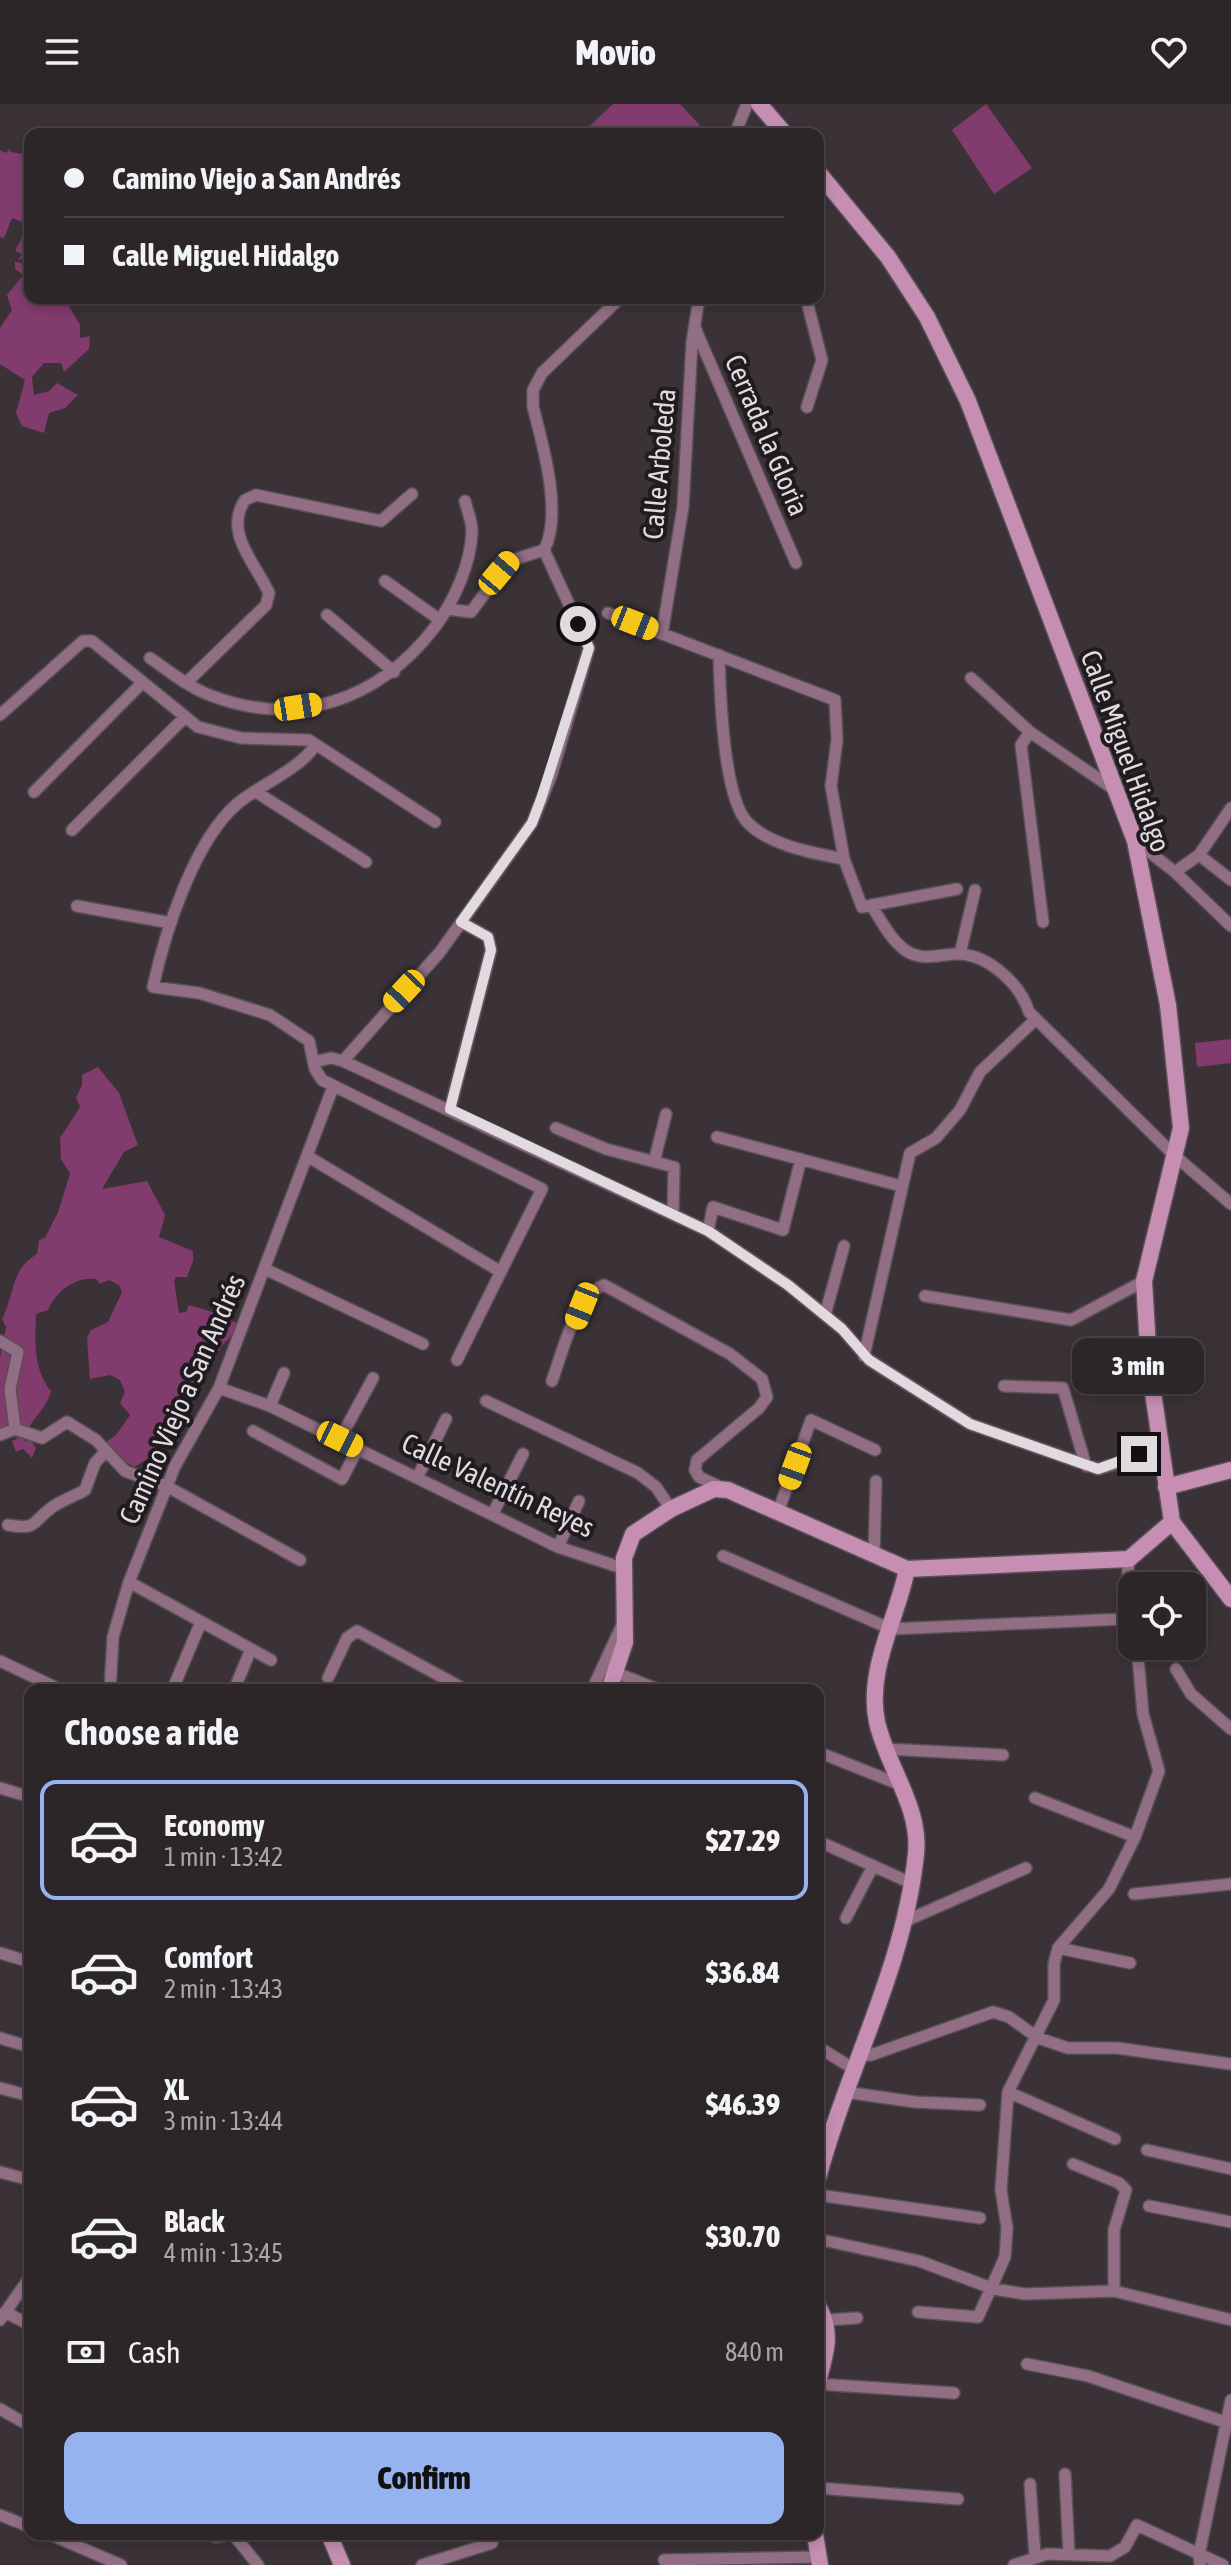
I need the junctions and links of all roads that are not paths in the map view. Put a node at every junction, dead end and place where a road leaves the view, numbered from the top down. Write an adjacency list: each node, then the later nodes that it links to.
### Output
1 (747, 104): 3 (street)
2 (759, 104): 4 (main road)
3 (737, 128)
4 (780, 128)
5 (824, 179): 31 (main road, Calle Miguel Hidalgo)
6 (614, 304): 13 (street)
7 (698, 304): 9 (street, Calle Arboleda)
8 (808, 304): 10 (street)
9 (695, 326): 14 (street, Cerrada la Gloria); 20 (street, Calle Arboleda)
10 (807, 407)
11 (412, 494): 26 (street)
12 (465, 501): 16 (street)
13 (544, 550): 16 (street); 47 (street)
14 (796, 563)
15 (385, 581): 19 (street)
16 (447, 609): 19 (street)
17 (608, 613): 20 (street)
18 (327, 615): 23 (street)
19 (440, 620): 23 (street)
20 (662, 634): 21 (street)
21 (719, 655): 39 (street); 39 (street)
22 (150, 658): 26 (street)
23 (394, 672): 26 (street)
24 (971, 678): 29 (street)
25 (142, 683): 27 (street); 28 (street); 32 (street)
26 (186, 683)
27 (0, 715)
28 (184, 718): 30 (street); 36 (street)
29 (1030, 732): 31 (street); 48 (street)
30 (315, 745): 33 (street); 35 (street)
31 (1115, 790): 37 (main road, Calle Miguel Hidalgo)
32 (34, 792)
33 (256, 792): 40 (street); 49 (street)
34 (1231, 808): 38 (street)
35 (435, 822)
36 (72, 830)
37 (1135, 841): 41 (street); 60 (main road, Calle Miguel Hidalgo)
38 (1199, 855): 41 (street); 42 (street)
39 (844, 859): 46 (street)
40 (366, 862)
41 (1175, 872): 50 (street)
42 (1231, 880)
43 (957, 889): 46 (street)
44 (975, 890): 51 (street)
45 (77, 906): 49 (street)
46 (866, 906): 51 (street)
47 (461, 922): 53 (street); 56 (street)
48 (1043, 922)
49 (171, 923): 54 (street)
50 (1231, 926)
51 (960, 954): 52 (street)
52 (1036, 1019): 60 (street); 64 (street)
53 (343, 1061): 54 (street); 56 (street)
54 (314, 1062): 55 (street)
55 (333, 1087): 61 (street, Camino Viejo a San Andrés); 70 (street)
56 (450, 1109): 66 (street)
57 (666, 1114): 63 (street)
58 (556, 1128): 63 (street)
59 (717, 1137): 62 (street)
60 (1174, 1155): 65 (street); 71 (main road, Calle Miguel Hidalgo)
61 (307, 1156): 69 (street, Camino Viejo a San Andrés); 70 (street)
62 (801, 1159): 64 (street); 67 (street)
63 (654, 1162): 66 (street)
64 (901, 1186): 76 (street)
65 (1231, 1204)
66 (673, 1214): 67 (street)
67 (708, 1231): 73 (street)
68 (844, 1246): 73 (street)
69 (265, 1269): 75 (street); 82 (street, Camino Viejo a San Andrés)
70 (501, 1272): 77 (street)
71 (1144, 1281): 72 (street); 92 (main road, Calle Miguel Hidalgo)
72 (925, 1296)
73 (825, 1315): 76 (street)
74 (0, 1341): 86 (street)
75 (423, 1344)
76 (864, 1356): 95 (street)
77 (457, 1360)
78 (284, 1373): 84 (street)
79 (373, 1378): 89 (street)
80 (552, 1381): 101 (street)
81 (1004, 1386): 95 (street)
82 (219, 1388): 84 (street, Calle Valentín Reyes); 99 (street, Camino Viejo a San Andrés)
83 (486, 1401): 103 (street)
84 (270, 1406): 89 (street, Calle Valentín Reyes)
85 (446, 1419): 97 (street)
86 (15, 1429): 88 (street); 93 (street)
87 (253, 1431): 90 (street)
88 (0, 1435)
89 (340, 1439): 90 (street, Calle Valentín Reyes)
90 (358, 1448): 97 (street, Calle Valentín Reyes)
91 (875, 1450): 104 (street)
92 (1161, 1450): 95 (street); 100 (main road, Calle Miguel Hidalgo)
93 (105, 1452): 99 (street); 107 (street)
94 (523, 1454): 105 (street)
95 (1086, 1466)
96 (1231, 1470): 100 (main road)
97 (418, 1476): 105 (street, Calle Valentín Reyes)
98 (876, 1481): 110 (street)
99 (168, 1487): 112 (street); 116 (street, Camino Viejo a San Andrés)
100 (1166, 1487): 106 (main road, Calle Miguel Hidalgo)
101 (728, 1490): 103 (main road, Calle Valentín Reyes); 104 (main road)
102 (579, 1501): 108 (street)
103 (671, 1509): 113 (main road, Calle Valentín Reyes)
104 (778, 1512): 110 (main road)
105 (493, 1513): 108 (street, Calle Valentín Reyes)
106 (1172, 1522): 111 (main road); 117 (main road, Calle Miguel Hidalgo)
107 (8, 1525)
108 (558, 1547): 113 (street, Calle Valentín Reyes)
109 (723, 1556): 121 (street)
110 (874, 1556): 114 (main road)
111 (1129, 1559): 114 (main road); 115 (street)
112 (300, 1560)
113 (625, 1569): 118 (main road, Calle Valentín Reyes)
114 (907, 1569): 121 (main road)
115 (1128, 1572)
116 (129, 1582): 120 (street); 130 (street, Camino Viejo a San Andrés)
117 (1231, 1599)
118 (627, 1614): 127 (main road, Calle Valentín Reyes); 134 (street)
119 (1118, 1619): 121 (street)
120 (201, 1622): 122 (street); 131 (street)
121 (891, 1629): 138 (main road)
122 (251, 1649): 123 (street); 132 (street)
123 (271, 1660)
124 (1138, 1660): 145 (street)
125 (0, 1661): 129 (street)
126 (1176, 1669): 137 (street)
127 (614, 1672): 135 (main road, Calle Valentín Reyes); 136 (street)
128 (328, 1678): 133 (street)
129 (48, 1684)
130 (110, 1684)
131 (175, 1684)
132 (236, 1684)
133 (455, 1684)
134 (595, 1684)
135 (611, 1684)
136 (645, 1684)
137 (1231, 1729)
138 (886, 1749): 140 (street); 141 (main road)
139 (824, 1754): 141 (street)
140 (1003, 1755)
141 (902, 1785): 149 (main road)
142 (0, 1788): 143 (street)
143 (24, 1795)
144 (1035, 1798): 145 (street)
145 (1135, 1837): 154 (street)
146 (824, 1844): 147 (street)
147 (872, 1868): 149 (street); 152 (street)
148 (1026, 1868): 153 (street)
149 (911, 1883): 153 (main road)
150 (1231, 1884): 151 (street)
151 (1134, 1894)
152 (846, 1918)
153 (903, 1922): 162 (main road)
154 (1058, 1948): 157 (street); 159 (street)
155 (0, 1953): 156 (street)
156 (24, 1960)
157 (1130, 1963)
158 (0, 2038): 160 (street)
159 (1038, 2038): 162 (street); 163 (street); 166 (street)
160 (24, 2045)
161 (824, 2050): 162 (street)
162 (856, 2063): 165 (main road)
163 (1231, 2064)
164 (0, 2088): 167 (street)
165 (845, 2092): 168 (street); 169 (main road)
166 (1008, 2092): 170 (street); 182 (street)
167 (24, 2094)
168 (980, 2105)
169 (825, 2133)
170 (1115, 2139)
171 (1147, 2150): 173 (street)
172 (1073, 2164): 183 (street)
173 (1231, 2169)
174 (0, 2172): 175 (street)
175 (24, 2178)
176 (824, 2196): 178 (street)
177 (1149, 2206): 179 (street)
178 (980, 2218)
179 (1231, 2222)
180 (824, 2240): 182 (street)
181 (24, 2286): 185 (street)
182 (994, 2289): 183 (street); 184 (street)
183 (1114, 2291): 187 (street)
184 (918, 2312)
185 (3, 2316): 189 (street)
186 (857, 2318): 188 (street)
187 (1231, 2320)
188 (824, 2321)
189 (24, 2323)
190 (1027, 2364): 195 (street)
191 (824, 2382): 192 (street)
192 (954, 2393)
193 (1231, 2403): 195 (street)
194 (0, 2409): 196 (street)
195 (1225, 2422): 197 (street)
196 (24, 2423)
197 (1226, 2447): 198 (street)
198 (1217, 2464): 199 (street); 215 (street)
199 (1231, 2467)
200 (1065, 2474): 211 (street)
201 (1030, 2484): 212 (street)
202 (824, 2488): 203 (street)
203 (958, 2499)
204 (0, 2515): 205 (street)
205 (24, 2525)
206 (63, 2540): 217 (street)
207 (238, 2540): 218 (street)
208 (332, 2540): 219 (main road)
209 (816, 2540): 216 (main road)
210 (492, 2543): 220 (street)
211 (1069, 2554): 212 (street); 214 (street)
212 (1043, 2558): 221 (street)
213 (664, 2560): 216 (street)
214 (1110, 2560): 215 (street)
215 (1199, 2560): 222 (street)
216 (819, 2561)
217 (121, 2565)
218 (258, 2565)
219 (342, 2565)
220 (422, 2565)
221 (1014, 2565)
222 (1223, 2565)

